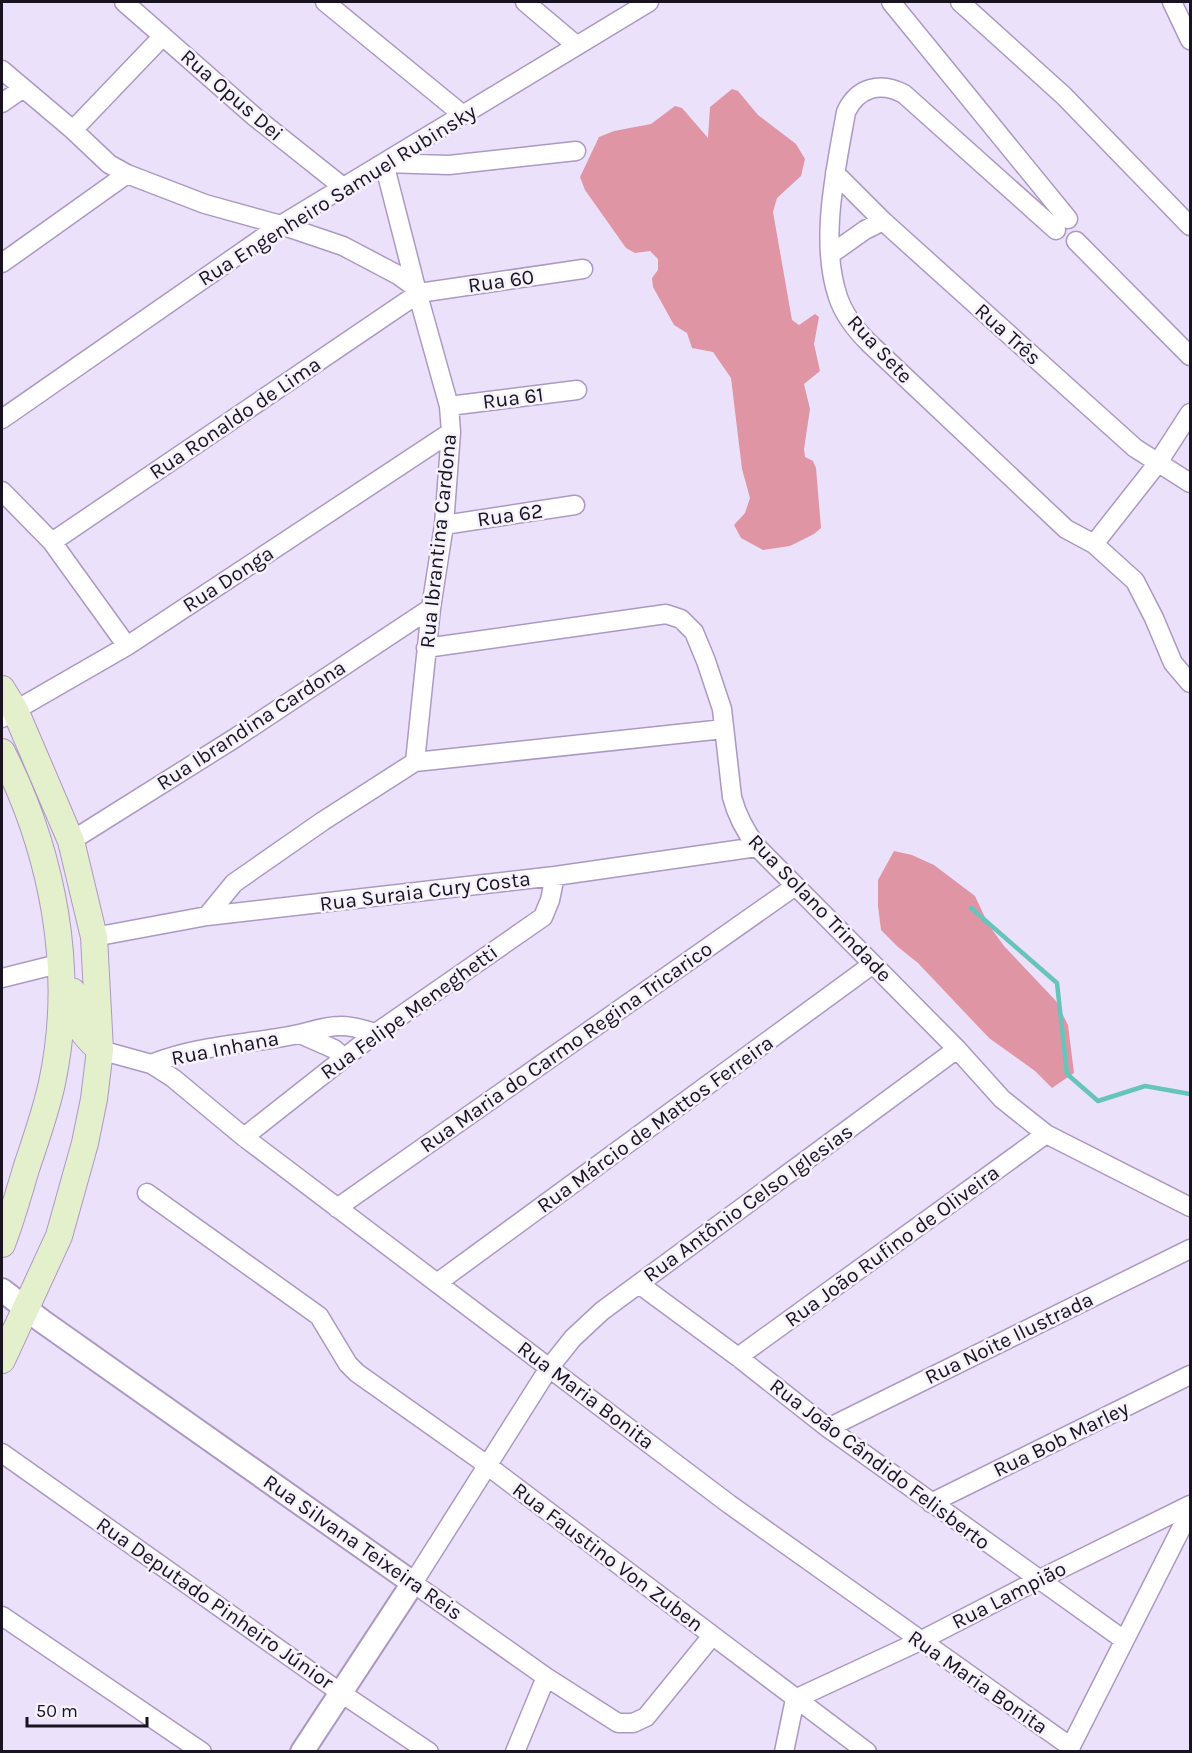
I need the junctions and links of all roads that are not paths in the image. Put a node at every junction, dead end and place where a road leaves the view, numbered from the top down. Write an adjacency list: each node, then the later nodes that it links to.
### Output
1 (124, 2): 8 (street, Rua Opus Dei)
2 (325, 2): 14 (street)
3 (525, 2): 10 (street)
4 (649, 2): 10 (street, Rua Engenheiro Samuel Rubinsky)
5 (891, 2): 23 (street)
6 (960, 2): 24 (street)
7 (1172, 2): 9 (street)
8 (163, 36): 15 (street); 20 (street, Rua Opus Dei)
9 (1191, 40)
10 (576, 45): 14 (street, Rua Engenheiro Samuel Rubinsky)
11 (2, 70): 12 (street)
12 (22, 89): 13 (street); 15 (street)
13 (2, 103)
14 (463, 115): 17 (street, Rua Engenheiro Samuel Rubinsky)
15 (73, 130): 19 (street)
16 (576, 151): 17 (street)
17 (384, 163): 20 (street, Rua Engenheiro Samuel Rubinsky); 28 (street, Rua Ibrantina Cardona)
18 (835, 173): 21 (street, Rua Três); 23 (street, Rua Sete); 25 (street, Rua Sete)
19 (127, 174): 22 (street); 26 (street)
20 (343, 187): 22 (street, Rua Engenheiro Samuel Rubinsky)
21 (883, 221): 25 (street); 35 (street, Rua Três)
22 (281, 225): 28 (street); 33 (street, Rua Engenheiro Samuel Rubinsky)
23 (1062, 225): 29 (street)
24 (1191, 226)
25 (831, 254): 41 (street, Rua Sete)
26 (2, 263)
27 (584, 269): 28 (street, Rua 60)
28 (418, 290): 31 (street, Rua Ibrantina Cardona); 40 (street, Rua Ronaldo de Lima)
29 (1191, 356)
30 (577, 390): 31 (street, Rua 61)
31 (449, 406): 34 (street, Rua Ibrantina Cardona)
32 (1191, 413): 35 (street)
33 (2, 419)
34 (451, 432): 39 (street, Rua Ibrantina Cardona); 43 (street, Rua Donga)
35 (1157, 464): 36 (street, Rua Três); 41 (street)
36 (1191, 483)
37 (2, 491): 40 (street)
38 (575, 506): 39 (street, Rua 62)
39 (444, 525): 42 (street, Rua Ibrantina Cardona)
40 (52, 542): 43 (street)
41 (1094, 544): 45 (street, Rua Sete)
42 (431, 608): 44 (street, Rua Ibrantina Cardona); 50 (street, Rua Ibrandina Cardona)
43 (127, 646): 46 (street, Rua Donga)
44 (426, 648): 47 (street, Rua Solano Trindade); 49 (street, Rua Ibrantina Cardona)
45 (1191, 683)
46 (6, 706): 50 (main road)
47 (724, 729): 49 (street); 51 (street, Rua Solano Trindade)
48 (2, 752): 56 (main road)
49 (415, 762): 54 (street)
50 (71, 841): 55 (main road)
51 (757, 847): 52 (street, Rua Suraia Cury Costa); 53 (street, Rua Solano Trindade)
52 (555, 876): 54 (street, Rua Suraia Cury Costa); 59 (street, Rua Felipe Meneghetti)
53 (794, 887): 57 (street, Rua Solano Trindade); 69 (street, Rua Maria do Carmo Regina Tricarico)
54 (207, 916): 55 (street, Rua Suraia Cury Costa)
55 (94, 937): 62 (main road)
56 (62, 963): 58 (street); 62 (main road); 70 (main road)
57 (873, 964): 61 (street, Rua Solano Trindade); 72 (street, Rua Márcio de Mattos Ferreira)
58 (2, 978)
59 (376, 1033): 60 (street, Rua Inhana); 63 (street, Rua Felipe Meneghetti)
60 (300, 1034): 63 (street, Rua Inhana); 64 (street, Rua Inhana)
61 (957, 1049): 65 (street, Rua Solano Trindade); 73 (street, Rua Antônio Celso Iglesias)
62 (100, 1050): 64 (street, Rua Maria Bonita); 75 (main road)
63 (344, 1058): 66 (street, Rua Felipe Meneghetti)
64 (151, 1064): 66 (street, Rua Maria Bonita)
65 (1046, 1134): 68 (street, Rua Solano Trindade); 76 (street, Rua João Rufino de Oliveira)
66 (244, 1137): 69 (street, Rua Maria Bonita)
67 (147, 1193): 82 (street, Rua Faustino Von Zuben)
68 (1191, 1207)
69 (337, 1208): 72 (street, Rua Maria Bonita)
70 (2, 1244)
71 (1191, 1249): 80 (street, Rua Noite Ilustrada)
72 (437, 1283): 78 (street, Rua Maria Bonita)
73 (639, 1284): 76 (street, Rua João Cândido Felisberto); 78 (street, Rua Antônio Celso Iglesias)
74 (2, 1290): 75 (street, Rua Silvana Teixeira Reis)
75 (26, 1309): 77 (main road); 87 (street, Rua Silvana Teixeira Reis)
76 (738, 1357): 80 (street, Rua João Cândido Felisberto)
77 (2, 1360)
78 (549, 1368): 82 (street, Rua Antônio Celso Iglesias); 91 (street, Rua Maria Bonita)
79 (1191, 1375): 83 (street, Rua Bob Marley)
80 (828, 1428): 83 (street, Rua João Cândido Felisberto)
81 (2, 1453): 93 (street, Rua Deputado Pinheiro Júnior)
82 (488, 1466): 87 (street, Rua Antônio Celso Iglesias); 89 (street, Rua Faustino Von Zuben)
83 (932, 1503): 86 (street, Rua João Cândido Felisberto)
84 (1191, 1505): 86 (street, Rua Lampião)
85 (1191, 1510): 90 (street)
86 (1038, 1580): 90 (street, Rua João Cândido Felisberto); 91 (street, Rua Lampião)
87 (412, 1583): 92 (street, Rua Silvana Teixeira Reis); 93 (street)
88 (2, 1616): 96 (street)
89 (712, 1636): 92 (street, Rua Silvana Teixeira Reis); 94 (street, Rua Faustino Von Zuben)
90 (1124, 1640): 95 (street)
91 (920, 1641): 94 (street, Rua Lampião); 95 (street, Rua Maria Bonita)
92 (546, 1677): 99 (street)
93 (341, 1693): 97 (street); 98 (street, Rua Deputado Pinheiro Júnior)
94 (795, 1699): 100 (street); 101 (street, Rua Faustino Von Zuben)
95 (1069, 1749)
96 (202, 1752)
97 (302, 1752)
98 (429, 1752)
99 (515, 1752)
100 (784, 1752)
101 (867, 1752)

